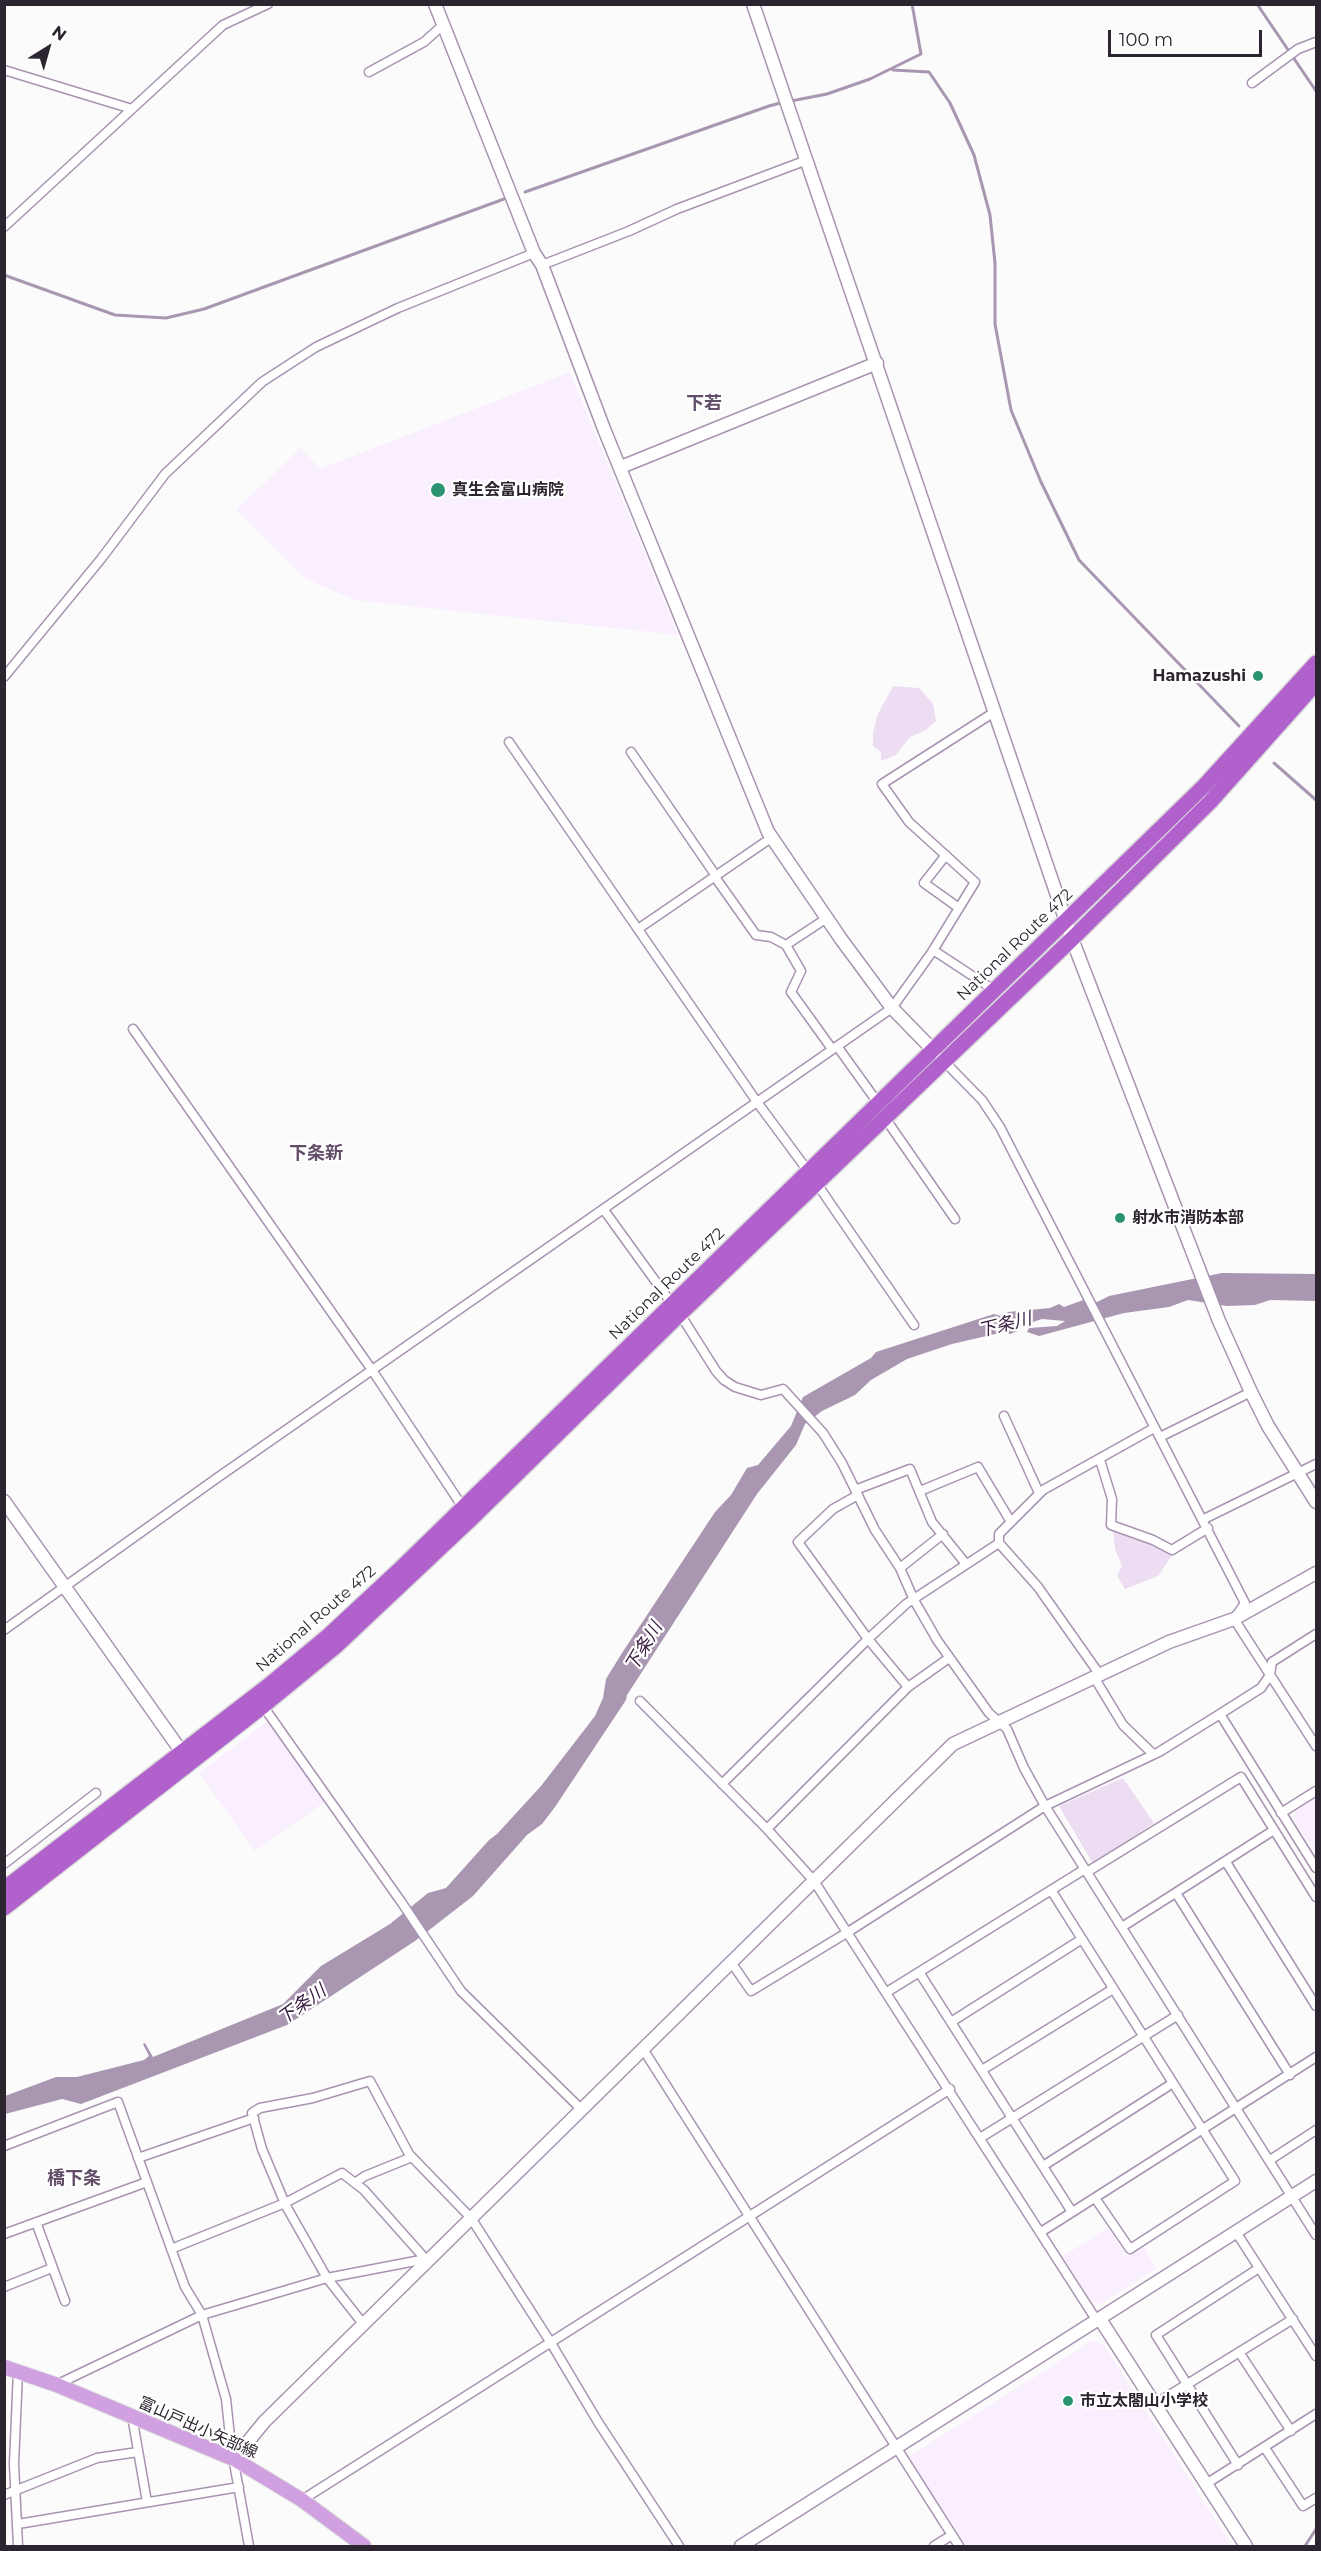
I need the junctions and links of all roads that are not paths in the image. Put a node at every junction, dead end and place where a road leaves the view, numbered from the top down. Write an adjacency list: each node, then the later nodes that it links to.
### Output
1 (268, 4): 9 (street)
2 (435, 4): 4 (street)
3 (753, 4): 10 (street)
4 (444, 24): 7 (street); 12 (street)
5 (1317, 42): 8 (street)
6 (4, 70): 9 (street)
7 (369, 72)
8 (1252, 83)
9 (132, 109): 11 (street)
10 (807, 160): 13 (street); 14 (street)
11 (4, 227)
12 (534, 253): 13 (street); 17 (street)
13 (542, 265): 15 (street)
14 (877, 363): 15 (street); 19 (street)
15 (621, 467): 22 (street)
16 (1317, 663): 27 (highway, National Route 472)
17 (4, 677)
18 (1317, 683): 29 (highway, National Route 472)
19 (996, 711): 23 (street); 27 (street)
20 (508, 742): 28 (street)
21 (631, 752): 24 (street)
22 (771, 838): 24 (street); 26 (street)
23 (946, 855): 25 (street); 25 (street)
24 (716, 877): 28 (street); 30 (street)
25 (959, 908): 31 (street)
26 (826, 918): 30 (street); 33 (street)
27 (1066, 920): 29 (street); 32 (highway, National Route 472)
28 (638, 929): 37 (street)
29 (1072, 939): 36 (highway, National Route 472); 47 (street)
30 (786, 945): 35 (street)
31 (933, 950): 32 (street); 33 (street)
32 (994, 990): 36 (highway, National Route 472)
33 (892, 1008): 35 (street); 36 (street)
34 (133, 1029): 46 (street)
35 (835, 1048): 37 (street); 38 (street)
36 (938, 1056): 38 (highway, National Route 472); 39 (highway, National Route 472); 49 (street)
37 (757, 1101): 40 (street); 42 (street)
38 (878, 1104): 40 (highway, National Route 472)
39 (885, 1118): 41 (highway, National Route 472); 43 (street)
40 (808, 1171): 44 (highway, National Route 472)
41 (817, 1184): 44 (highway, National Route 472); 45 (street)
42 (604, 1210): 44 (street); 46 (street)
43 (955, 1218)
44 (676, 1309): 55 (street); 59 (highway, National Route 472); 78 (highway, National Route 472)
45 (914, 1325)
46 (372, 1370): 59 (street); 67 (street)
47 (1251, 1392): 50 (street); 53 (street)
48 (1004, 1416): 56 (street)
49 (1154, 1428): 50 (street); 51 (street)
50 (1160, 1437): 61 (street)
51 (1100, 1460): 56 (street); 61 (street)
52 (1317, 1464): 53 (street)
53 (1297, 1473): 58 (street); 61 (street)
54 (920, 1491): 55 (street); 60 (street); 62 (street)
55 (856, 1493): 65 (street); 72 (street)
56 (1039, 1493): 60 (street)
57 (4, 1501): 67 (street)
58 (1317, 1502)
59 (462, 1506): 82 (highway, National Route 472)
60 (1011, 1522): 63 (street)
61 (1206, 1524): 69 (street)
62 (943, 1534): 64 (street); 65 (street)
63 (999, 1543): 64 (street); 75 (street)
64 (966, 1564): 68 (street)
65 (900, 1568): 68 (street)
66 (1317, 1573): 69 (street)
67 (64, 1588): 70 (street); 82 (street)
68 (914, 1600): 72 (street); 73 (street)
69 (1234, 1618): 74 (street); 75 (street)
70 (4, 1630)
71 (1317, 1634): 74 (street)
72 (868, 1639): 76 (street); 84 (street)
73 (949, 1658): 76 (street); 80 (street)
74 (1270, 1675): 79 (street); 81 (street)
75 (1097, 1676): 80 (street); 83 (street)
76 (908, 1687): 89 (street)
77 (640, 1701): 84 (street)
78 (263, 1706): 100 (highway, National Route 472); 118 (street)
79 (1220, 1714): 83 (street); 88 (street)
80 (999, 1721): 87 (street); 95 (street)
81 (1317, 1746)
82 (181, 1751): 96 (highway, National Route 472)
83 (1153, 1754): 87 (street)
84 (722, 1784): 89 (street)
85 (1317, 1791): 88 (street)
86 (96, 1793): 92 (street)
87 (1045, 1806): 94 (street); 102 (street)
88 (1281, 1813): 93 (street)
89 (767, 1829): 95 (street)
90 (1274, 1830): 91 (street); 94 (street); 99 (street)
91 (1226, 1862): 98 (street); 108 (street)
92 (4, 1864)
93 (1317, 1868)
94 (1086, 1870): 97 (street); 101 (street)
95 (814, 1881): 102 (street); 104 (street)
96 (4, 1889)
97 (1051, 1890): 103 (street); 105 (street)
98 (1176, 1893): 101 (street); 115 (street)
99 (1317, 1897)
100 (4, 1908)
101 (1122, 1927): 109 (street)
102 (848, 1932): 104 (street); 107 (street)
103 (1082, 1939): 106 (street); 110 (street)
104 (731, 1962): 112 (street)
105 (919, 1972): 107 (street); 110 (street)
106 (1113, 1989): 111 (street); 114 (street)
107 (887, 1992): 117 (street)
108 (1317, 2006)
109 (1178, 2015): 111 (street); 119 (street)
110 (951, 2022): 114 (street)
111 (1144, 2037): 116 (street); 121 (street)
112 (643, 2049): 118 (street); 137 (street)
113 (1317, 2058): 115 (street)
114 (981, 2070): 121 (street)
115 (1290, 2075): 119 (street)
116 (1173, 2083): 122 (street); 129 (street)
117 (950, 2089): 124 (street); 137 (street)
118 (581, 2109): 138 (street)
119 (1237, 2109): 122 (street); 128 (street)
120 (254, 2118): 126 (street); 127 (street); 135 (street)
121 (1012, 2118): 124 (street); 129 (street)
122 (1203, 2130): 134 (street); 134 (street)
123 (1317, 2130): 128 (street)
124 (980, 2138): 140 (street)
125 (4, 2146): 127 (street)
126 (412, 2157): 132 (street); 138 (street)
127 (138, 2158): 131 (street)
128 (1270, 2160): 133 (street)
129 (1043, 2166): 136 (street)
130 (1317, 2181): 133 (street)
131 (147, 2182): 139 (street); 144 (street)
132 (356, 2182): 135 (street); 145 (street)
133 (1292, 2197): 141 (street); 142 (street)
134 (1095, 2198): 136 (street)
135 (285, 2203): 144 (street); 148 (street)
136 (1072, 2212): 140 (street)
137 (749, 2217): 155 (street); 165 (street)
138 (471, 2218): 145 (street); 155 (street)
139 (36, 2222): 143 (street); 146 (street)
140 (1041, 2232): 153 (street)
141 (1236, 2232): 147 (street); 153 (street)
142 (1316, 2233)
143 (4, 2234)
144 (171, 2248): 151 (street)
145 (427, 2261): 148 (street); 154 (street)
146 (52, 2268): 149 (street); 150 (street)
147 (1259, 2268): 152 (street); 159 (street)
148 (327, 2278): 151 (street); 154 (street)
149 (4, 2287)
150 (65, 2301)
151 (202, 2315): 160 (street); 168 (street)
152 (1293, 2319): 156 (street); 157 (street)
153 (1099, 2320): 161 (street); 165 (street)
154 (364, 2325): 168 (street)
155 (551, 2343): 175 (street); 182 (street)
156 (1239, 2352): 159 (street); 164 (street)
157 (1317, 2356)
158 (11, 2369): 160 (main road, 富山戸出小矢部線); 172 (street)
159 (1187, 2384): 161 (street); 169 (street)
160 (57, 2385): 163 (main road, 富山戸出小矢部線)
161 (1155, 2404): 170 (street)
162 (1317, 2414): 164 (street)
163 (132, 2416): 167 (street); 168 (main road, 富山戸出小矢部線)
164 (1292, 2431): 166 (street)
165 (895, 2448): 178 (street); 183 (street)
166 (1265, 2448): 169 (street); 174 (street)
167 (138, 2452): 172 (street); 176 (street)
168 (234, 2459): 171 (street); 175 (main road, 富山戸出小矢部線)
169 (1238, 2465): 170 (street)
170 (1206, 2484): 186 (street)
171 (239, 2487): 176 (street); 180 (street)
172 (16, 2492): 173 (street); 177 (street)
173 (4, 2495)
174 (1317, 2498)
175 (302, 2500): 181 (main road, 富山戸出小矢部線)
176 (147, 2502): 177 (street)
177 (18, 2524): 179 (street)
178 (952, 2535): 184 (street); 185 (street)
179 (18, 2547)
180 (249, 2547)
181 (364, 2547)
182 (679, 2547)
183 (741, 2547)
184 (934, 2547)
185 (959, 2547)
186 (1246, 2547)

